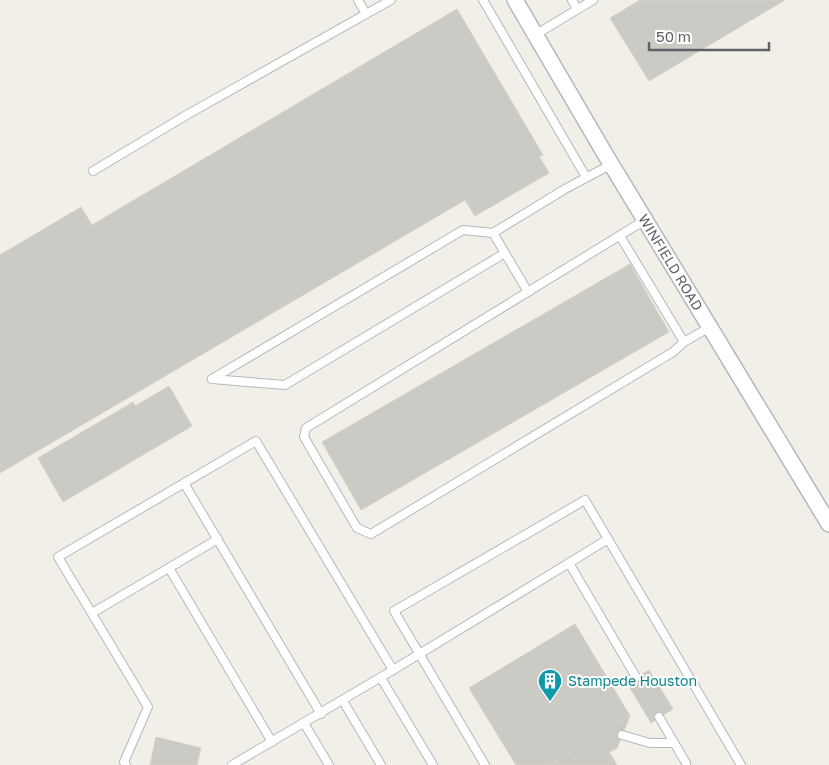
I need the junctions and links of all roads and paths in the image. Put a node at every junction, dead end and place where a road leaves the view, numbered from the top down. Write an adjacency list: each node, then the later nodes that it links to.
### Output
1 (358, 0): 8 (lane)
2 (391, 0): 8 (lane)
3 (483, 0): 12 (lane)
4 (515, 0): 9 (street, WINFIELD ROAD)
5 (572, 0): 7 (lane)
6 (592, 0): 7 (lane)
7 (577, 9): 9 (lane)
8 (366, 14): 11 (lane)
9 (536, 35): 10 (street, WINFIELD ROAD)
10 (612, 164): 12 (lane); 13 (street, WINFIELD ROAD)
11 (93, 171)
12 (586, 176): 14 (lane)
13 (646, 220): 15 (lane); 18 (street, WINFIELD ROAD)
14 (494, 233): 16 (lane); 16 (lane)
15 (620, 236): 17 (lane); 19 (lane)
16 (505, 254): 17 (lane)
17 (528, 292): 19 (lane)
18 (710, 327): 19 (lane); 21 (street, WINFIELD ROAD)
19 (684, 342)
20 (184, 483): 22 (lane); 26 (lane); 28 (lane)
21 (829, 524)
22 (218, 539): 25 (lane); 32 (lane)
23 (608, 539): 24 (lane); 27 (lane); 45 (lane)
24 (569, 563): 27 (lane); 29 (lane)
25 (168, 568): 26 (lane); 36 (lane)
26 (92, 613): 39 (lane)
27 (420, 653): 28 (lane); 44 (lane)
28 (393, 670): 30 (lane)
29 (636, 677)
30 (381, 678): 31 (lane); 43 (lane)
31 (343, 701): 32 (lane); 42 (lane)
32 (321, 714): 34 (lane)
33 (659, 717): 37 (lane)
34 (304, 723): 36 (lane); 41 (lane)
35 (622, 735): 37 (lane)
36 (272, 742): 40 (lane)
37 (674, 743): 38 (lane)
38 (685, 764)
39 (126, 765)
40 (232, 765)
41 (329, 765)
42 (380, 765)
43 (433, 765)
44 (485, 765)
45 (741, 765)

